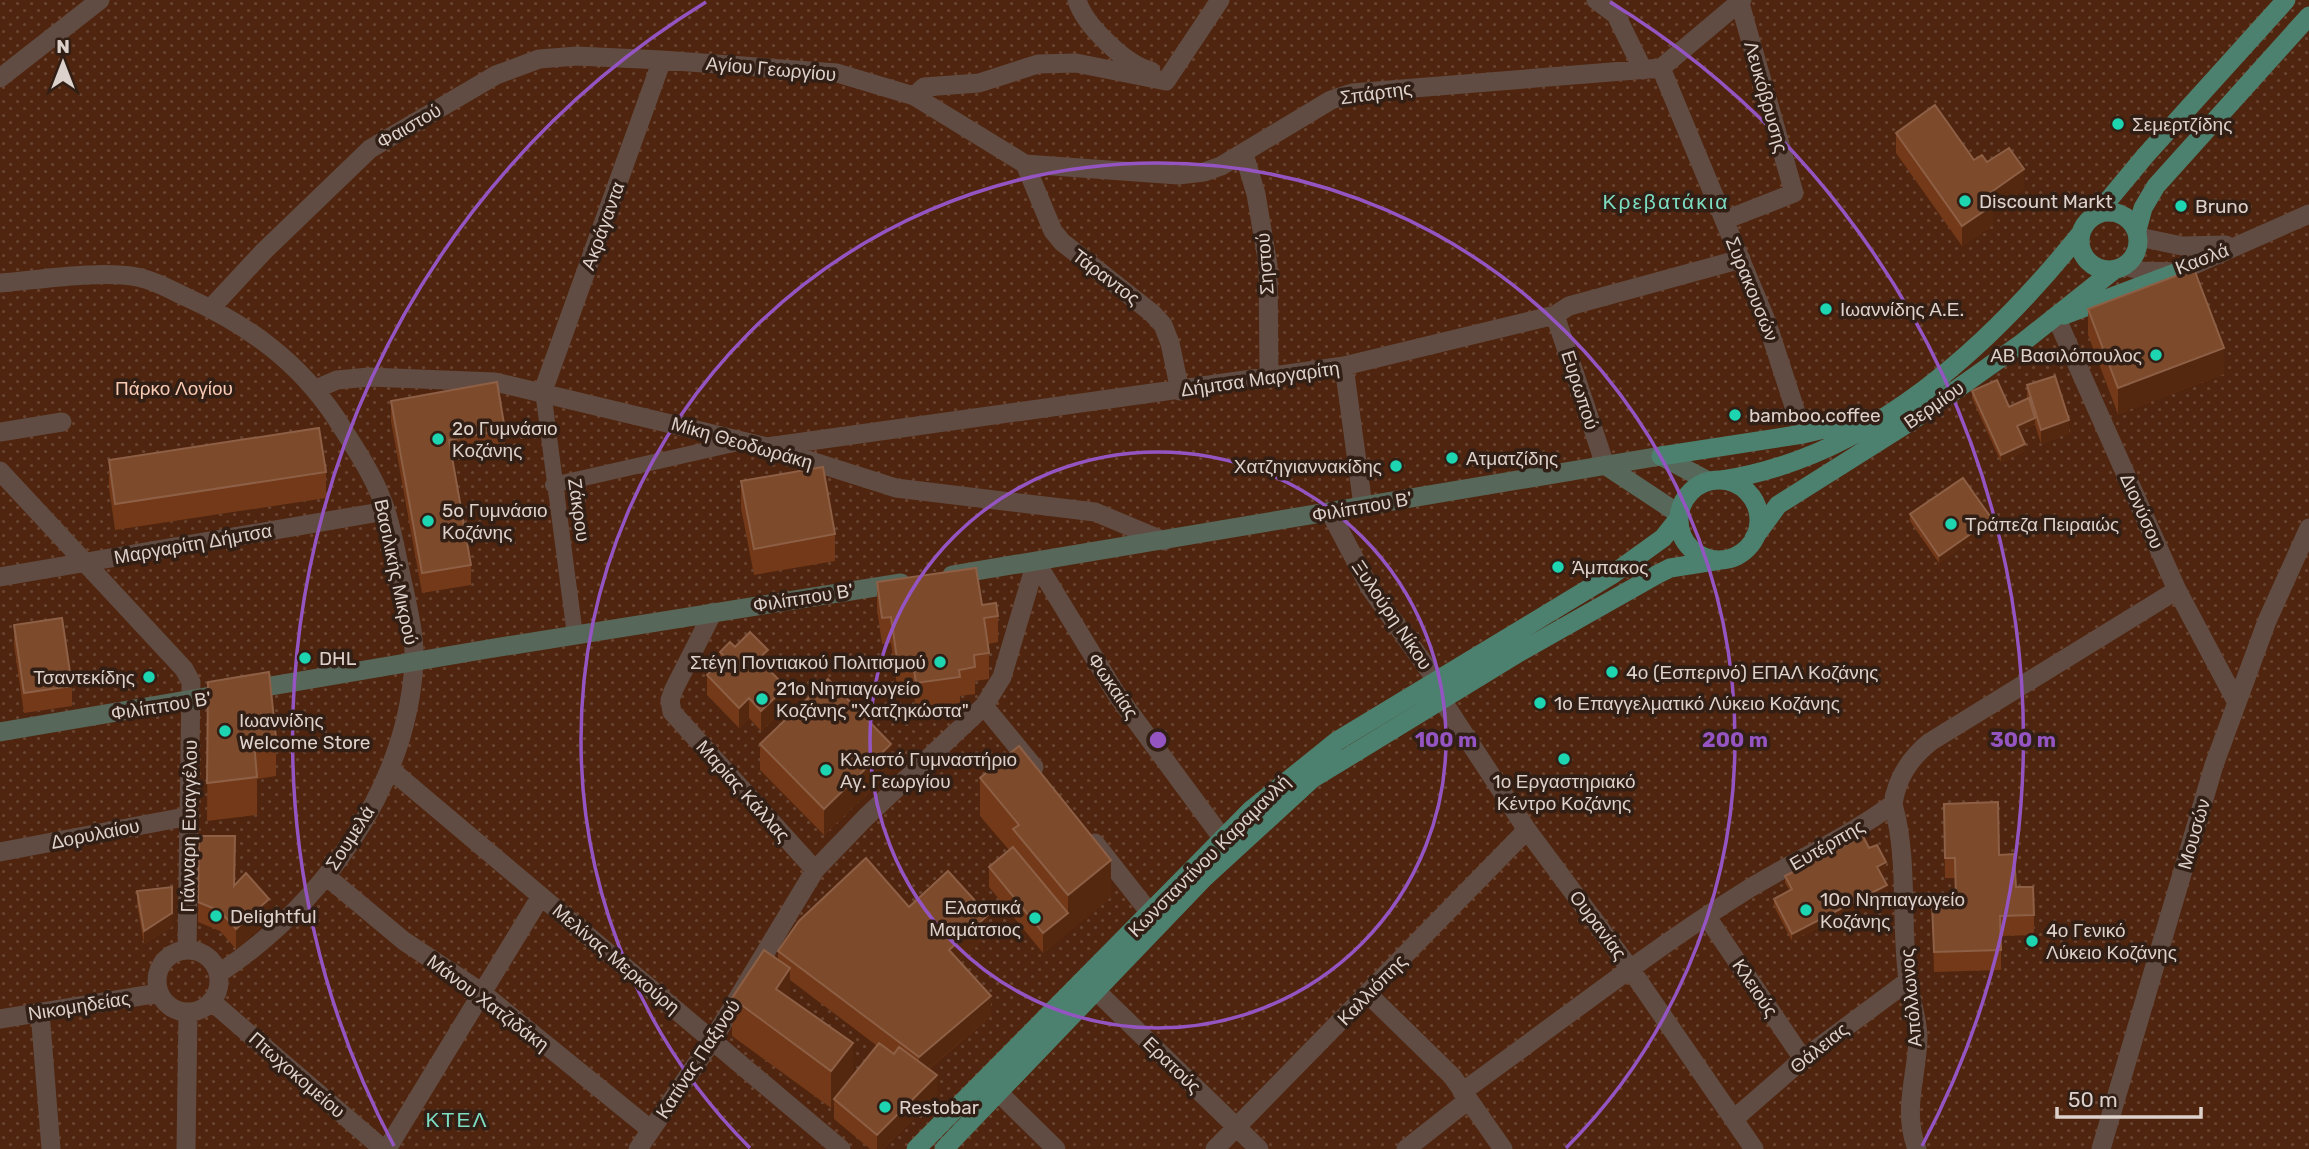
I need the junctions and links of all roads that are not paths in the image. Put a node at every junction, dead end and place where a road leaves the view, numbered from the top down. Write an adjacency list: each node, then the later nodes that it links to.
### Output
1 (100, 0): 11 (street)
2 (1077, 0): 10 (street)
3 (1220, 0): 10 (street)
4 (1597, 0): 9 (street, Συρακουσών)
5 (2286, 0): 16 (main road)
6 (1740, 1): 9 (street); 17 (street, Λευκόβρυσης)
7 (2309, 16): 19 (main road)
8 (662, 60): 12 (street, Αγίου Γεωργίου); 25 (street, Φαιστού); 31 (street, Ακράγαντα)
9 (1652, 69): 13 (street, Σπάρτης); 17 (street, Συρακουσών)
10 (1169, 75): 12 (street)
11 (0, 78)
12 (914, 96): 14 (street, Αγίου Γεωργίου)
13 (1244, 154): 14 (street, Σπάρτης); 29 (street, Σηστού)
14 (1026, 164): 32 (street, Τάραντος)
15 (2309, 214): 20 (street, Κασλά)
16 (2096, 215): 18 (main road); 19 (main road)
17 (1725, 220): 21 (street, Συρακουσών)
18 (2081, 233): 22 (main road); 33 (main road, Βερμίου)
19 (2138, 234): 20 (street, Κασλά); 22 (main road)
20 (2238, 244): 23 (street, Κασλά)
21 (1741, 259): 26 (street, Δήμτσα Μαργαρίτη); 36 (street, Συρακουσών)
22 (2120, 268): 23 (street, Κασλά); 27 (main road, Βερμίου)
23 (2178, 272): 27 (main road)
24 (0, 283): 25 (street, Βασιλικής Μικρού)
25 (211, 308): 30 (street, Βασιλικής Μικρού)
26 (1555, 315): 28 (street, Δήμτσα Μαργαρίτη); 40 (street, Ευρωπού)
27 (2056, 317): 49 (main road, Βερμίου); 55 (street, Διονύσου)
28 (1344, 366): 29 (street, Δήμτσα Μαργαρίτη); 44 (street)
29 (1269, 377): 32 (street, Δήμτσα Μαργαρίτη)
30 (316, 388): 31 (street, Μίκη Θεοδωράκη); 45 (street, Βασιλικής Μικρού)
31 (543, 391): 37 (street, Μίκη Θεοδωράκη); 43 (street, Ζάκρου)
32 (1180, 391): 38 (street, Δήμτσα Μαργαρίτη)
33 (1917, 395): 36 (main road); 42 (main road, Βερμίου)
34 (62, 422): 35 (street)
35 (0, 432)
36 (1803, 434): 39 (main road)
37 (745, 441): 38 (street, Μίκη Θεοδωράκη); 43 (street)
38 (767, 447): 50 (street, Μίκη Θεοδωράκη)
39 (1661, 456): 40 (main road, Φιλίππου Β'); 42 (main road)
40 (1605, 465): 44 (main road, Φιλίππου Β'); 47 (main road)
41 (0, 471): 52 (street, Γιάνναρη Ευαγγέλου)
42 (1715, 481): 47 (main road); 49 (main road)
43 (554, 485): 57 (street, Ζάκρου)
44 (1363, 506): 46 (main road, Φιλίππου Β')
45 (386, 511): 52 (street, Μαργαρίτη Δήμτσα); 58 (street, Βασιλικής Μικρού)
46 (1329, 512): 50 (main road, Φιλίππου Β'); 59 (street, Ξυλούρη Νίκου)
47 (1679, 516): 51 (main road); 59 (main road, Κωνσταντίνου Καραμανλή)
48 (2309, 528): 62 (street, Μουσών)
49 (1754, 538): 51 (main road)
50 (1164, 541): 53 (main road, Φιλίππου Β')
51 (1721, 560): 60 (main road, Κωνσταντίνου Καραμανλή)
52 (84, 562): 54 (street, Μαργαρίτη Δήμτσα); 61 (street, Γιάνναρη Ευαγγέλου)
53 (1036, 562): 56 (main road, Φιλίππου Β'); 63 (street, Κατίνας Παξινού); 71 (street, Φωκαίας)
54 (0, 577)
55 (2177, 590): 62 (street, Διονύσου); 67 (street)
56 (713, 612): 57 (main road, Φιλίππου Β'); 73 (street, Μαρίας Κάλλας)
57 (575, 635): 58 (main road, Φιλίππου Β')
58 (414, 661): 61 (main road, Φιλίππου Β'); 65 (street, Σουμελά)
59 (1436, 680): 71 (main road, Κωνσταντίνου Καραμανλή)
60 (1442, 700): 69 (street, Ουρανίας); 82 (main road, Κωνσταντίνου Καραμανλή)
61 (192, 701): 64 (main road, Φιλίππου Β'); 68 (street, Γιάνναρη Ευαγγέλου)
62 (2236, 701): 111 (street, Μουσών)
63 (984, 706): 66 (street); 73 (street, Κατίνας Παξινού)
64 (0, 732)
65 (390, 769): 74 (street, Σουμελά); 75 (street, Μελίνας Μερκούρη)
66 (1046, 781)
67 (1893, 804): 77 (street, Ευτέρπης); 81 (street, Απόλλωνος)
68 (190, 816): 72 (street, Δορυλαίου); 78 (street, Γιάνναρη Ευαγγέλου)
69 (1527, 830): 79 (street, Ουρανίας); 85 (street, Καλλιόπης)
70 (1087, 832): 76 (street)
71 (1223, 839): 76 (main road, Κωνσταντίνου Καραμανλή)
72 (0, 852)
73 (815, 870): 90 (street, Κατίνας Παξινού)
74 (326, 876): 80 (street, Σουμελά); 83 (street, Μάνου Χατζιδάκη)
75 (541, 896): 83 (street); 90 (street, Μελίνας Μερκούρη)
76 (1150, 913): 82 (main road, Κωνσταντίνου Καραμανλή)
77 (1707, 917): 79 (street, Ευτέρπης); 91 (street, Κλειούς)
78 (187, 950): 80 (street); 84 (street)
79 (1631, 970): 93 (street, Ευτέρπης); 94 (street, Ουρανίας)
80 (218, 974): 86 (street)
81 (1908, 981): 91 (street, Θάλειας); 110 (street, Απόλλωνος)
82 (1091, 986): 92 (main road, Κωνσταντίνου Καραμανλή); 95 (street, Ερατούς); 102 (main road, Κωνσταντίνου Καραμανλή)
83 (481, 992): 96 (street, Μάνου Χατζιδάκη); 99 (street)
84 (159, 993): 87 (street, Νικομηδείας); 88 (street)
85 (1368, 995): 93 (street); 95 (street, Καλλιόπης)
86 (211, 1002): 88 (street); 99 (street, Πτωχοκομείου)
87 (40, 1012): 89 (street, Νικομηδείας); 97 (street)
88 (188, 1012): 98 (street)
89 (0, 1019)
90 (712, 1041): 96 (street, Κατίνας Παξινού); 101 (street, Μελίνας Μερκούρη)
91 (1803, 1059): 94 (street, Θάλειας)
92 (999, 1093): 103 (main road, Κωνσταντίνου Καραμανλή); 104 (street)
93 (1464, 1097): 107 (street, Ευτέρπης); 108 (street)
94 (1734, 1119): 109 (street, Ουρανίας)
95 (1237, 1128): 105 (street, Καλλιόπης); 106 (street, Ερατούς)
96 (651, 1130): 100 (street, Κατίνας Παξινού)
97 (51, 1149)
98 (186, 1149)
99 (385, 1149)
100 (638, 1149)
101 (841, 1149)
102 (916, 1149)
103 (944, 1149)
104 (1056, 1149)
105 (1215, 1149)
106 (1259, 1149)
107 (1406, 1149)
108 (1503, 1149)
109 (1754, 1149)
110 (1917, 1149)
111 (2101, 1149)

